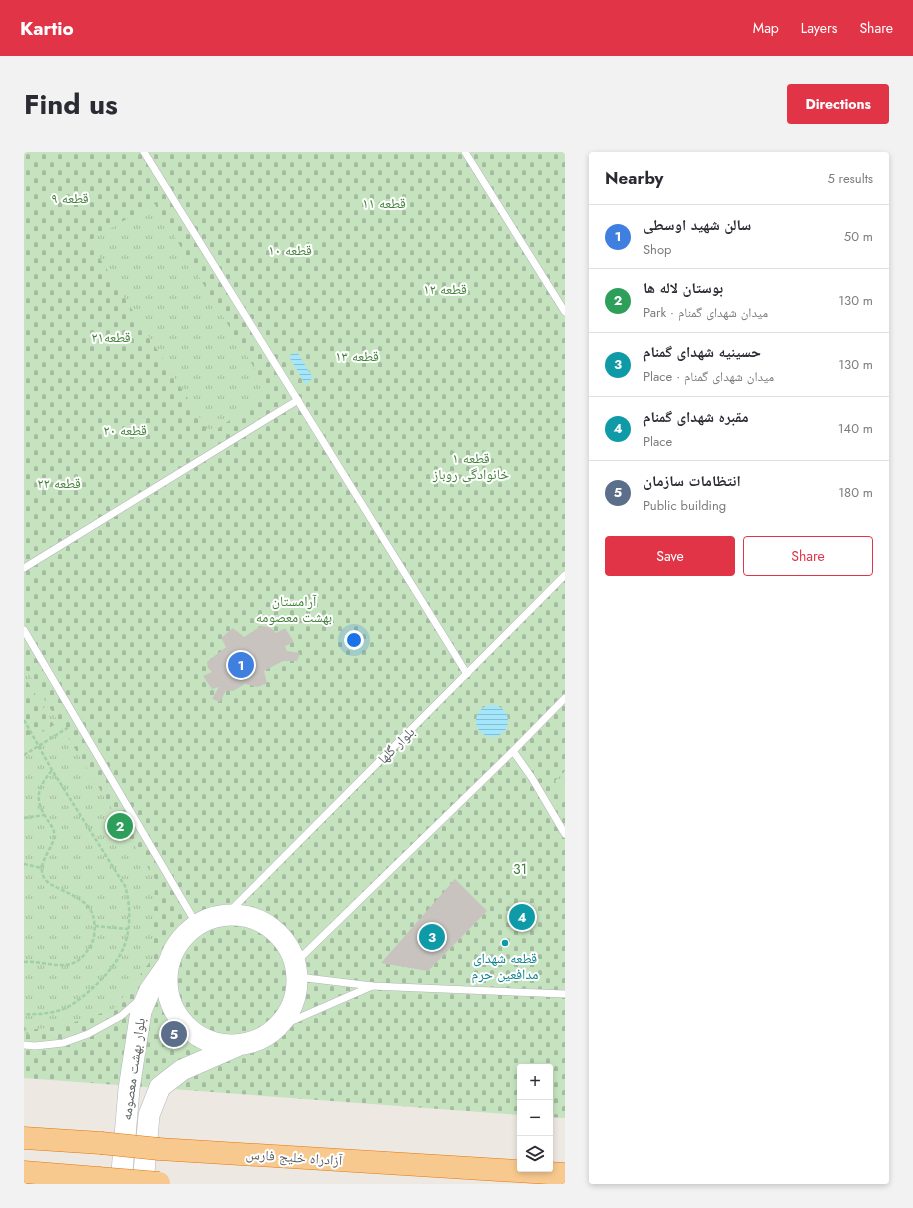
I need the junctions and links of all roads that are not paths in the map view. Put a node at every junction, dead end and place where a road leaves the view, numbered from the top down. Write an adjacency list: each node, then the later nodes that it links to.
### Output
1 (144, 152): 4 (lane)
2 (464, 152): 3 (lane)
3 (565, 312)
4 (298, 400): 5 (lane); 8 (lane)
5 (24, 568)
6 (565, 575): 8 (lane, بلوار گلها)
7 (24, 630): 13 (lane)
8 (467, 674): 12 (lane, بلوار گلها)
9 (565, 698): 10 (lane)
10 (513, 751): 11 (lane); 15 (lane)
11 (565, 834)
12 (227, 914): 13 (main road); 15 (main road)
13 (197, 925): 14 (main road)
14 (169, 962): 17 (main road, بلوار بهشت معصومه); 21 (main road)
15 (297, 970): 16 (lane); 19 (main road)
16 (372, 986): 18 (lane); 19 (lane)
17 (150, 990): 20 (lane); 27 (main road, بلوار بهشت معصومه)
18 (565, 994)
19 (278, 1027): 21 (main road)
20 (24, 1045)
21 (238, 1045): 28 (main road, بلوار بهشت معصومه)
22 (24, 1138): 24 (highway, آزادراه خلیج فارس, bridge)
23 (24, 1172): 25 (highway)
24 (565, 1174)
25 (62, 1175): 26 (highway); 28 (highway, bridge)
26 (24, 1184)
27 (121, 1184)
28 (158, 1184)

